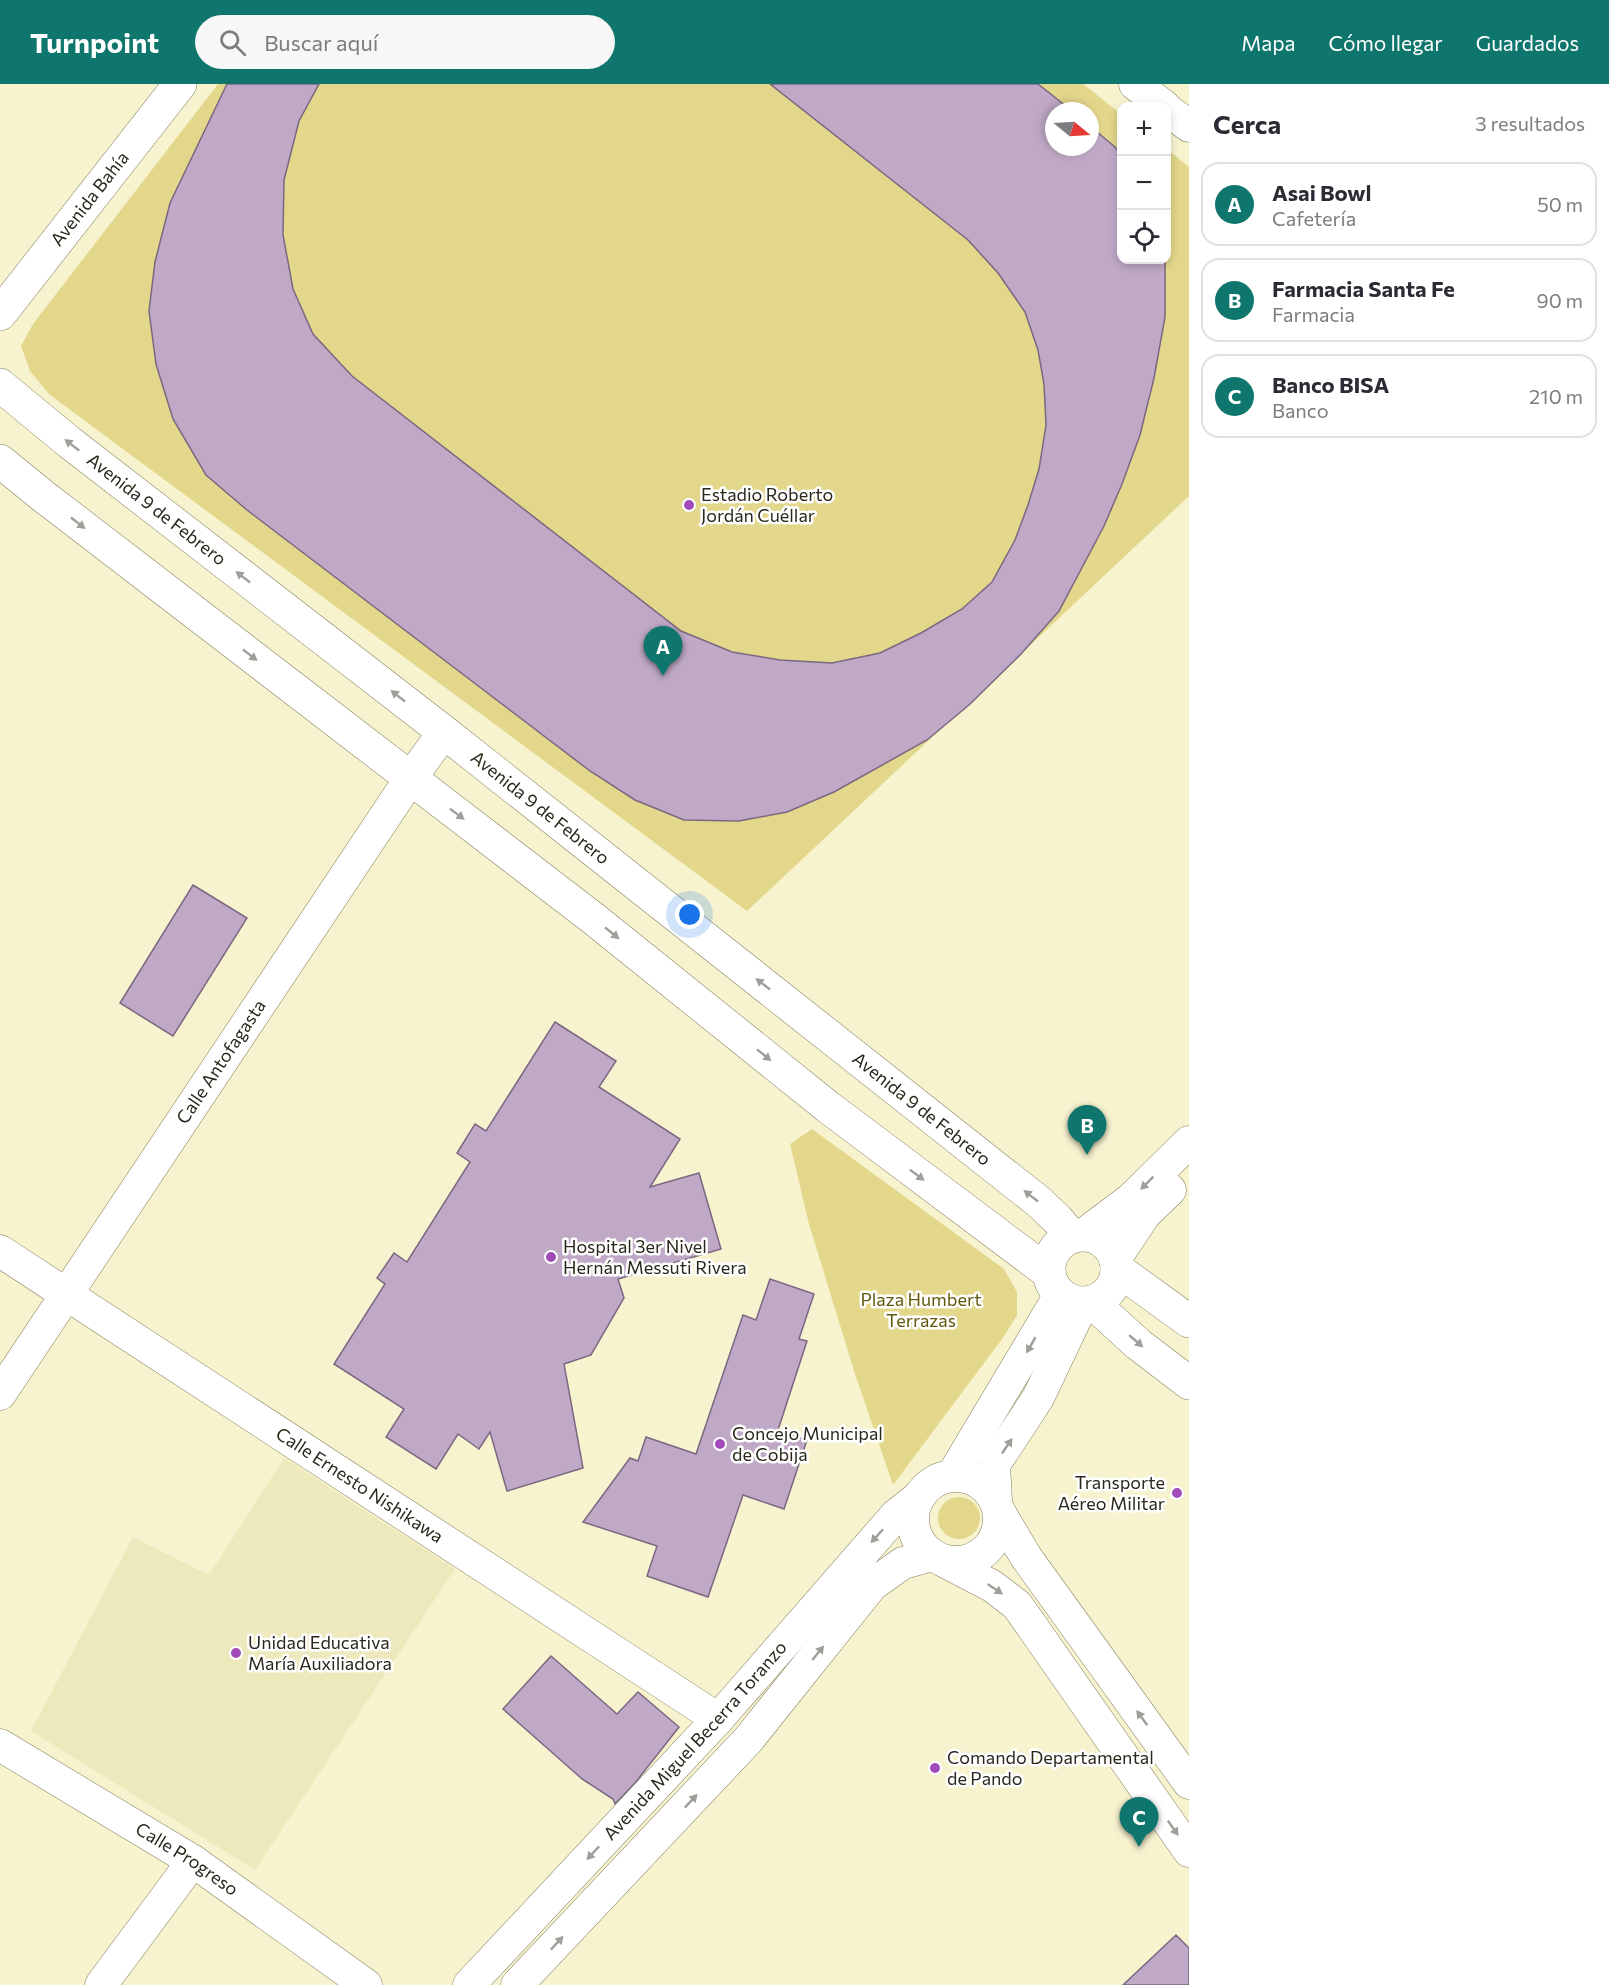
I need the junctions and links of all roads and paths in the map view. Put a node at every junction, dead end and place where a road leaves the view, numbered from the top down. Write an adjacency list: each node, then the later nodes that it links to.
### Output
1 (180, 84): 6 (main road, Avenida Bahía)
2 (1135, 84): 3 (street)
3 (1158, 102)
4 (1171, 112): 5 (street)
5 (1189, 126)
6 (0, 314)
7 (0, 385): 9 (main road, Avenida 9 de Febrero, one-way to 7)
8 (0, 460): 10 (main road, one-way to 10)
9 (444, 732): 10 (street, Calle Antofagasta); 13 (main road, Avenida 9 de Febrero, one-way to 9)
10 (410, 779): 16 (main road, one-way to 16); 17 (street, Calle Antofagasta)
11 (1189, 1142): 13 (street, one-way to 13)
12 (1189, 1172): 15 (street)
13 (1078, 1236): 15 (main road); 16 (main road)
14 (0, 1251): 17 (street, Calle Ernesto Nishikawa)
15 (1116, 1264): 16 (main road); 18 (main road)
16 (1071, 1293): 19 (main road, one-way to 19); 21 (street, one-way to 21); 23 (street, one-way to 16)
17 (66, 1295): 20 (street, Calle Antofagasta); 25 (street, Calle Ernesto Nishikawa)
18 (1189, 1321)
19 (1189, 1383)
20 (0, 1394)
21 (952, 1476): 22 (street); 23 (street)
22 (920, 1496): 24 (street); 25 (street, Avenida Miguel Becerra Toranzo, one-way to 25)
23 (998, 1507): 24 (street); 27 (street, one-way to 23)
24 (938, 1558): 28 (street, one-way to 28); 33 (street, Avenida Miguel Becerra Toranzo, one-way to 24)
25 (718, 1719): 32 (street, Avenida Miguel Becerra Toranzo, one-way to 32)
26 (0, 1745): 29 (street, Calle Progreso)
27 (1189, 1783)
28 (1189, 1851)
29 (193, 1861): 30 (street); 31 (street, Calle Progreso)
30 (101, 1985)
31 (366, 1985)
32 (469, 1985)
33 (517, 1985)

